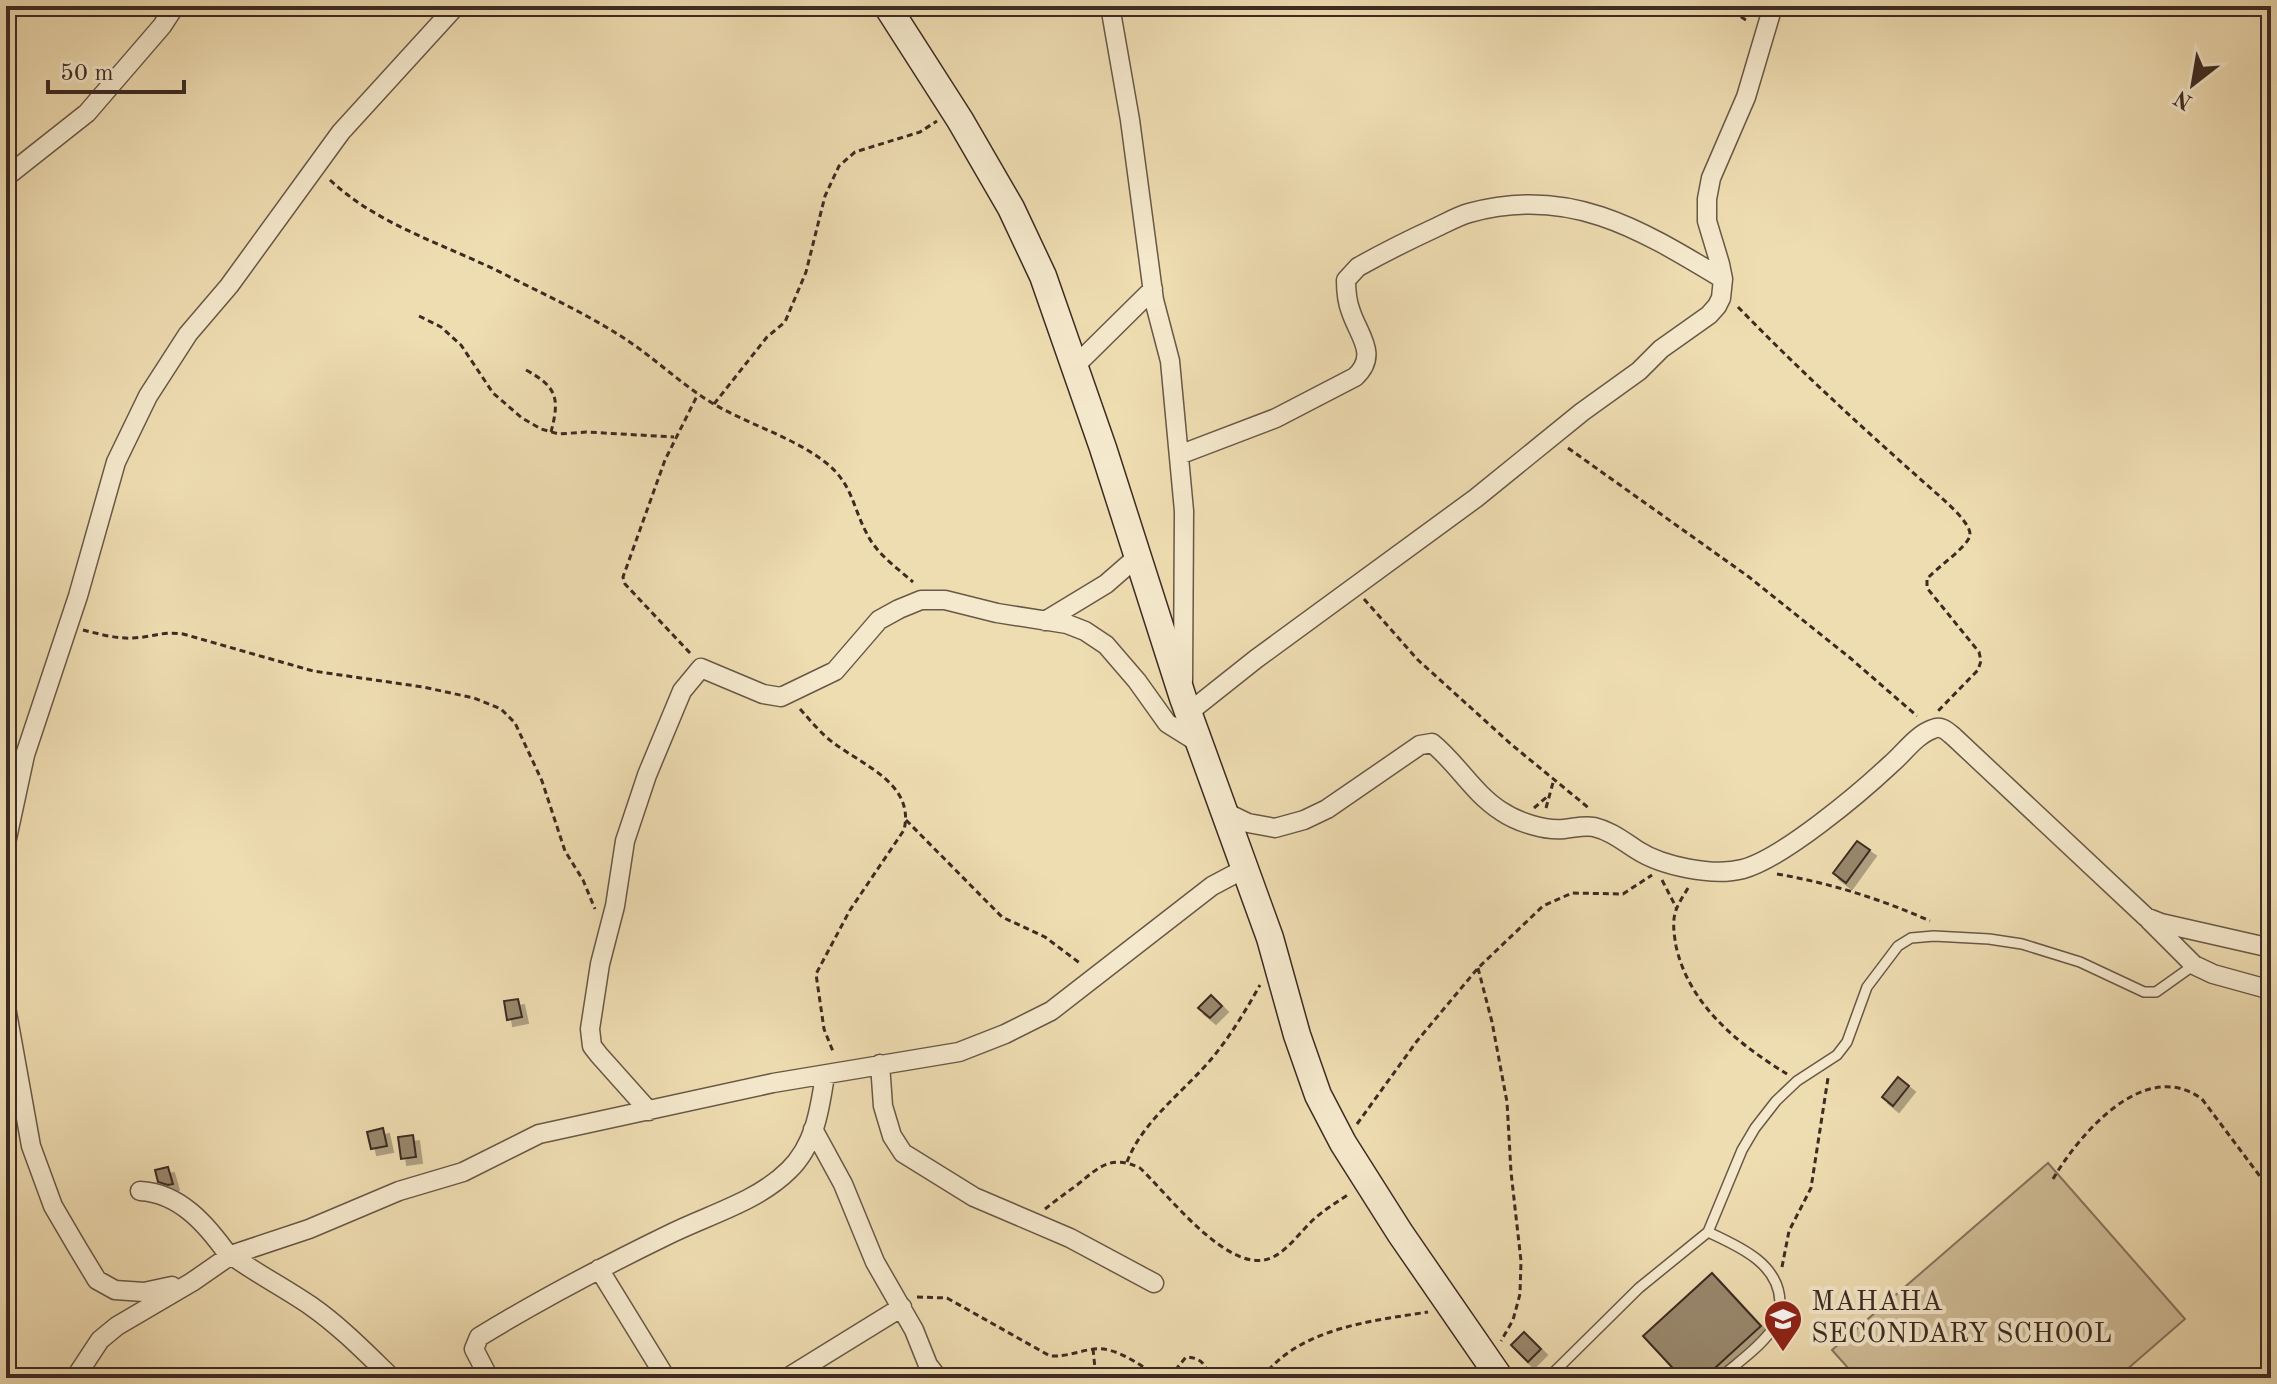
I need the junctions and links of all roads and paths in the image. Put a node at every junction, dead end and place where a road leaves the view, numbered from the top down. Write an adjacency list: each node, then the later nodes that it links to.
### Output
1 (175, 6): 10 (street)
2 (456, 6): 9 (street)
3 (887, 6): 8 (main road)
4 (1110, 6): 12 (street)
5 (1724, 6): 7 (path)
6 (1773, 6): 7 (street)
7 (1766, 33): 11 (street)
8 (954, 111): 14 (main road); 17 (path)
9 (316, 166): 16 (path); 26 (street)
10 (6, 177)
11 (1722, 284): 19 (street); 21 (street); 30 (path)
12 (1153, 289): 14 (street); 21 (street)
13 (419, 316): 18 (path)
14 (1074, 367): 22 (main road)
15 (526, 370): 18 (path)
16 (698, 394): 17 (path); 20 (path)
17 (713, 404): 24 (path)
18 (551, 432): 20 (path)
19 (1552, 436): 23 (street); 30 (path)
20 (675, 437): 27 (path)
21 (1179, 455): 29 (street)
22 (1137, 557): 25 (street); 29 (main road)
23 (1354, 588): 29 (street); 32 (path)
24 (933, 600): 25 (street); 28 (street)
25 (1045, 621): 31 (street)
26 (68, 626): 37 (street); 44 (path)
27 (701, 668): 28 (street); 44 (street)
28 (786, 695): 34 (path)
29 (1186, 706): 31 (main road)
30 (1927, 730): 39 (street); 42 (street)
31 (1199, 743): 33 (main road)
32 (1554, 779): 35 (path); 36 (path)
33 (1223, 811): 35 (street); 38 (main road)
34 (906, 820): 49 (path); 54 (path)
35 (1542, 828): 36 (street)
36 (1614, 834): 40 (street)
37 (6, 843)
38 (1244, 869): 46 (main road); 49 (street)
39 (1742, 870): 40 (street); 43 (path)
40 (1703, 871): 55 (path)
41 (1656, 872): 48 (path)
42 (2146, 917): 45 (street); 47 (street)
43 (1957, 937): 47 (lane); 52 (lane)
44 (607, 938): 56 (street)
45 (2271, 948)
46 (1275, 957): 58 (main road); 59 (path)
47 (2194, 965): 50 (street)
48 (1478, 968): 58 (path); 74 (path)
49 (1095, 976): 53 (street)
50 (2271, 990)
51 (6, 1007): 68 (street)
52 (1831, 1058): 55 (lane); 70 (path)
53 (880, 1064): 54 (street); 64 (street)
54 (833, 1073): 56 (street); 57 (street)
55 (1797, 1081): 65 (lane)
56 (649, 1111): 66 (street)
57 (813, 1129): 67 (street); 71 (street)
58 (1343, 1143): 61 (main road)
59 (1127, 1162): 61 (path); 64 (path)
60 (2053, 1179): 63 (path)
61 (1368, 1182): 72 (main road)
62 (140, 1191): 66 (street)
63 (2271, 1191)
64 (1030, 1222): 69 (street)
65 (1708, 1232): 70 (lane); 86 (lane)
66 (230, 1256): 68 (street); 76 (street)
67 (599, 1269): 77 (street); 78 (street)
68 (192, 1282): 75 (street)
69 (1154, 1283)
70 (1779, 1291): 87 (lane)
71 (900, 1303): 73 (path); 79 (street); 80 (street)
72 (1452, 1309): 74 (main road); 85 (path)
73 (1093, 1349): 81 (path); 82 (path)
74 (1500, 1372)
75 (75, 1378)
76 (392, 1378)
77 (489, 1378)
78 (666, 1378)
79 (787, 1378)
80 (938, 1378)
81 (1096, 1378)
82 (1158, 1378)
83 (1169, 1378): 84 (path)
84 (1209, 1378)
85 (1262, 1378)
86 (1548, 1378)
87 (1720, 1378)

